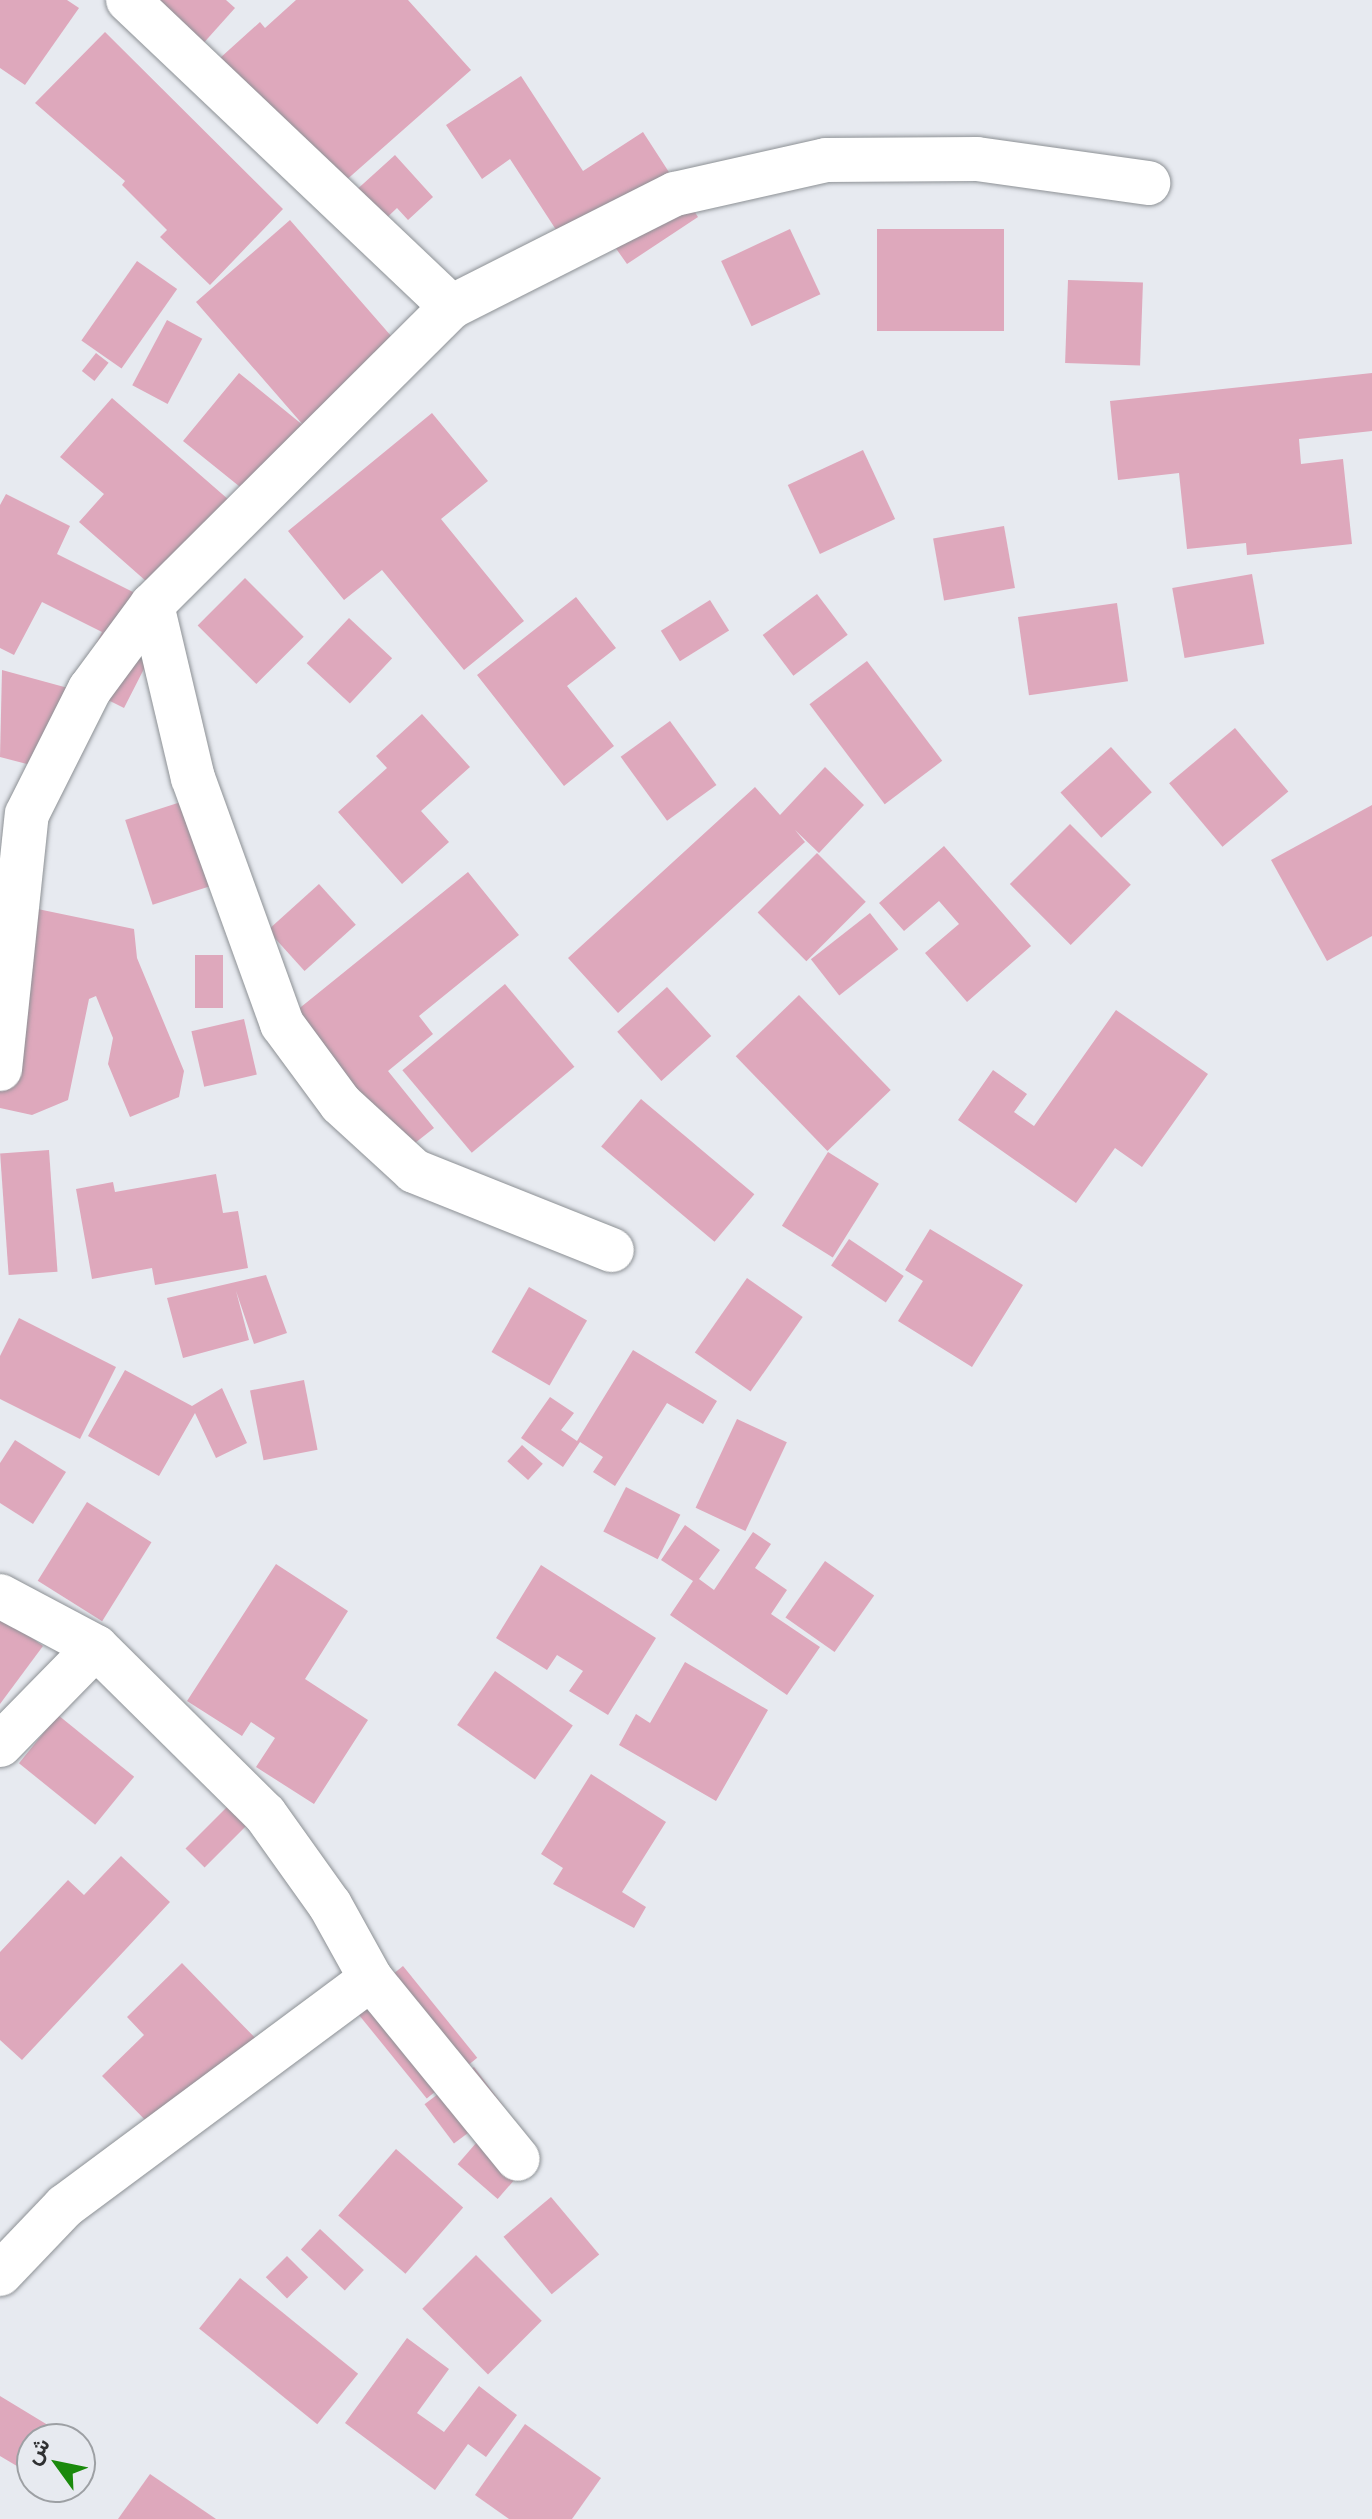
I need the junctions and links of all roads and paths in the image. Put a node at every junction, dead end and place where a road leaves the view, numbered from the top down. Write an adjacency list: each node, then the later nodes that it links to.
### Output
1 (128, 0): 3 (street)
2 (1148, 183): 3 (street)
3 (451, 307): 4 (street)
4 (152, 605): 5 (street); 6 (street)
5 (0, 1069)
6 (612, 1250)
7 (0, 1596): 8 (street)
8 (96, 1647): 9 (street); 10 (street)
9 (0, 1745)
10 (371, 1979): 11 (street); 12 (street)
11 (518, 2159)
12 (0, 2274)

